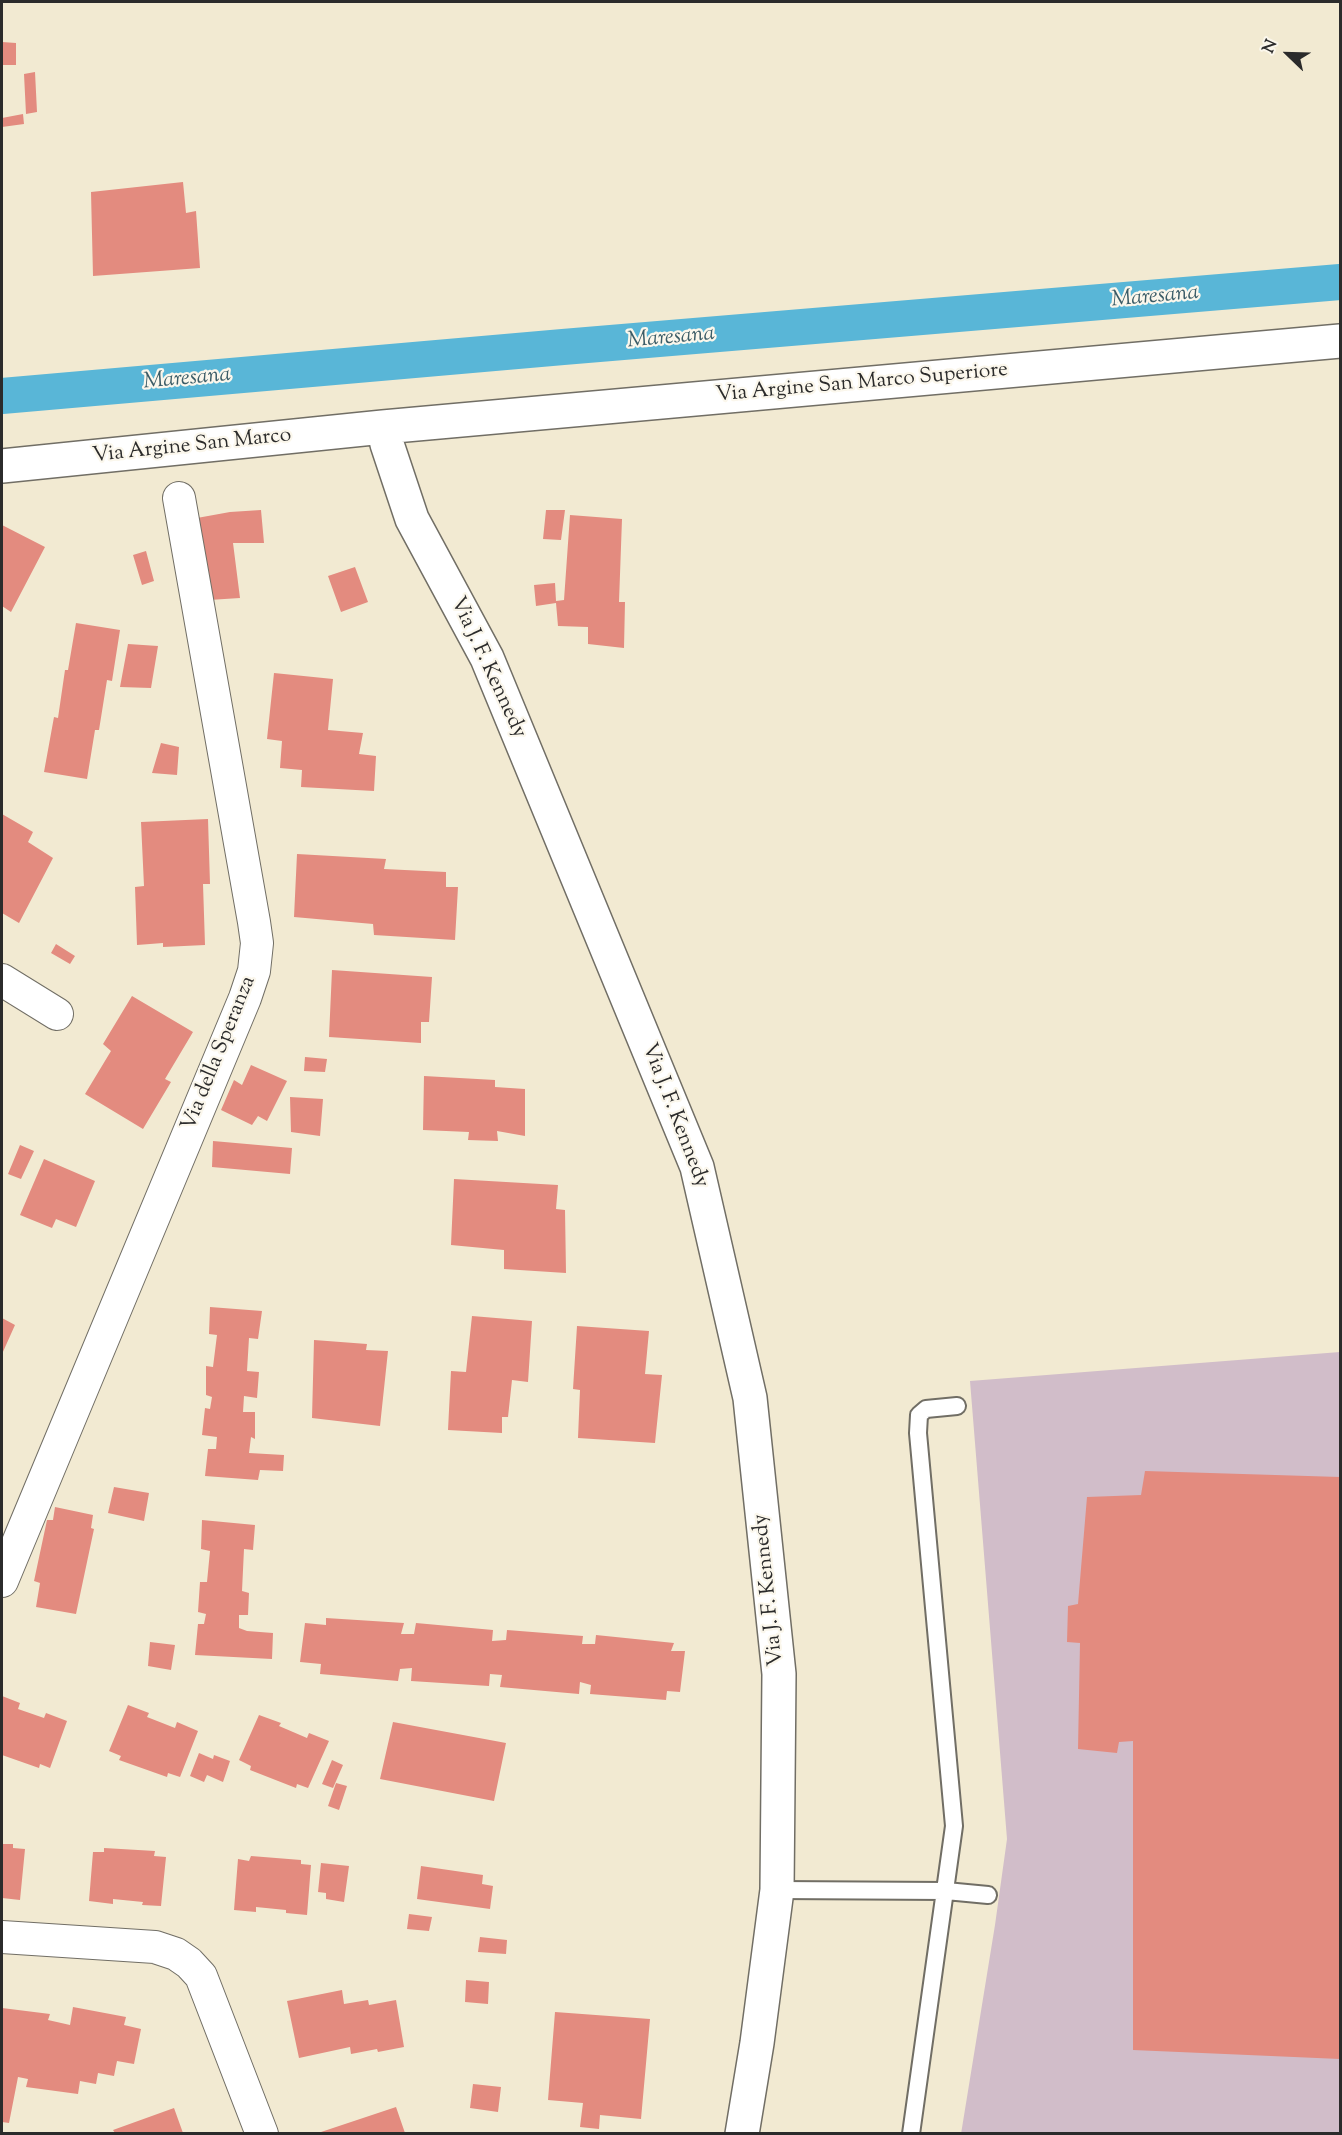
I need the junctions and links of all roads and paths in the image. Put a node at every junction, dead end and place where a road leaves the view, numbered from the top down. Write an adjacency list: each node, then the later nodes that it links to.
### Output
1 (1341, 342): 2 (street, Via Argine San Marco Superiore)
2 (383, 426): 3 (street, Via Argine San Marco); 9 (street, Via J. F. Kennedy)
3 (10, 462)
4 (179, 498): 8 (street, Via della Speranza)
5 (2, 980): 6 (street)
6 (57, 1014)
7 (957, 1407): 10 (lane)
8 (2, 1581)
9 (777, 1890): 10 (lane); 14 (street, Via J. F. Kennedy)
10 (946, 1891): 11 (lane); 15 (lane)
11 (988, 1895)
12 (2, 1937): 13 (street)
13 (262, 2133)
14 (742, 2133)
15 (911, 2133)

